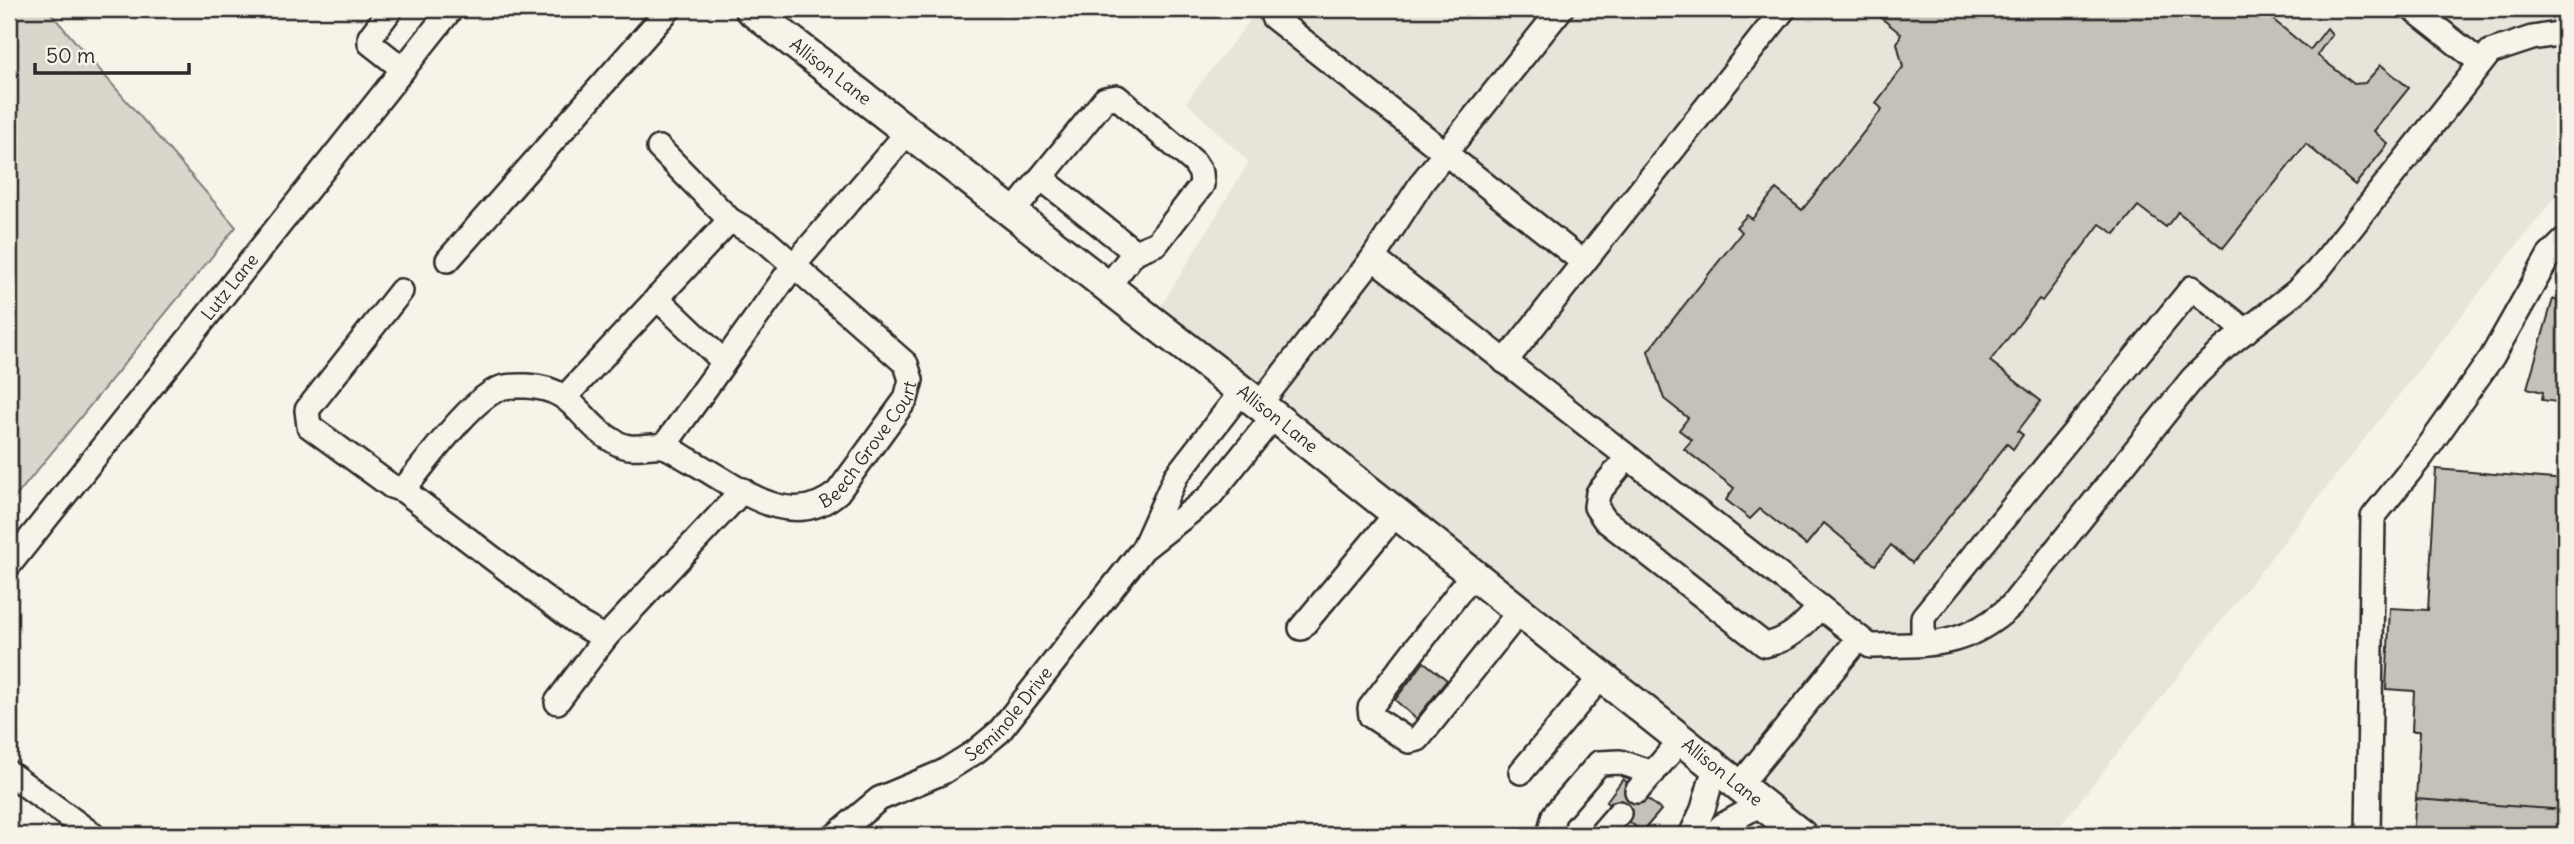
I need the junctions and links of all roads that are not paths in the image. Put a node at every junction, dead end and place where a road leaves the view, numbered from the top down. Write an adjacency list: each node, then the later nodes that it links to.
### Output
1 (391, 9): 11 (street)
2 (451, 9): 11 (street, Lutz Lane)
3 (670, 9): 21 (street)
4 (750, 9): 12 (main road, Allison Lane)
5 (1279, 9): 14 (street)
6 (1561, 9): 14 (street)
7 (1783, 9): 22 (street)
8 (2413, 9): 10 (street)
9 (2565, 33): 10 (street)
10 (2481, 63): 27 (street)
11 (403, 69): 38 (street, Lutz Lane)
12 (907, 133): 16 (main road, Allison Lane); 23 (street)
13 (659, 148): 17 (street, Beech Grove Court)
14 (1445, 154): 20 (street); 22 (street)
15 (1041, 178): 16 (street); 19 (street); 19 (street)
16 (1013, 212): 24 (main road, Allison Lane)
17 (730, 220): 23 (street, Beech Grove Court); 26 (street)
18 (2565, 240): 63 (street)
19 (1135, 252): 24 (street)
20 (1373, 258): 29 (street); 31 (street)
21 (448, 260)
22 (1582, 261): 29 (street)
23 (794, 265): 28 (street); 34 (street, Beech Grove Court)
24 (1108, 286): 31 (main road, Allison Lane)
25 (401, 291): 35 (street)
26 (657, 299): 28 (street); 30 (street)
27 (2246, 331): 45 (street); 45 (street)
28 (724, 362): 32 (street)
29 (1505, 362): 33 (street)
30 (566, 396): 32 (street); 35 (street)
31 (1258, 404): 36 (main road, Allison Lane); 37 (street, Seminole Drive); 37 (street, Seminole Drive)
32 (664, 446): 34 (street, Beech Grove Court)
33 (1628, 457): 40 (street); 40 (street)
34 (743, 489): 43 (street)
35 (402, 490): 43 (street)
36 (1396, 514): 39 (main road, Allison Lane); 42 (street)
37 (1143, 550): 56 (street, Seminole Drive)
38 (9, 565)
39 (1472, 575): 41 (main road, Allison Lane); 41 (street)
40 (1820, 607): 44 (street)
41 (1519, 612): 46 (main road, Allison Lane)
42 (1301, 628)
43 (605, 638): 47 (street)
44 (1859, 638): 45 (street); 54 (street)
45 (1923, 644)
46 (1601, 677): 48 (main road, Allison Lane); 50 (street)
47 (557, 702)
48 (1681, 740): 49 (main road, Allison Lane); 52 (street)
49 (1715, 767): 54 (main road, Allison Lane); 61 (street)
50 (1521, 772)
51 (9, 773): 58 (street)
52 (1653, 773): 53 (street); 59 (street)
53 (1637, 791)
54 (1750, 795): 57 (main road, Allison Lane); 62 (street)
55 (1619, 813): 60 (street)
56 (851, 831)
57 (1787, 831)
58 (93, 835)
59 (1549, 835)
60 (1600, 835)
61 (1691, 835)
62 (1712, 835)
63 (2368, 835)

